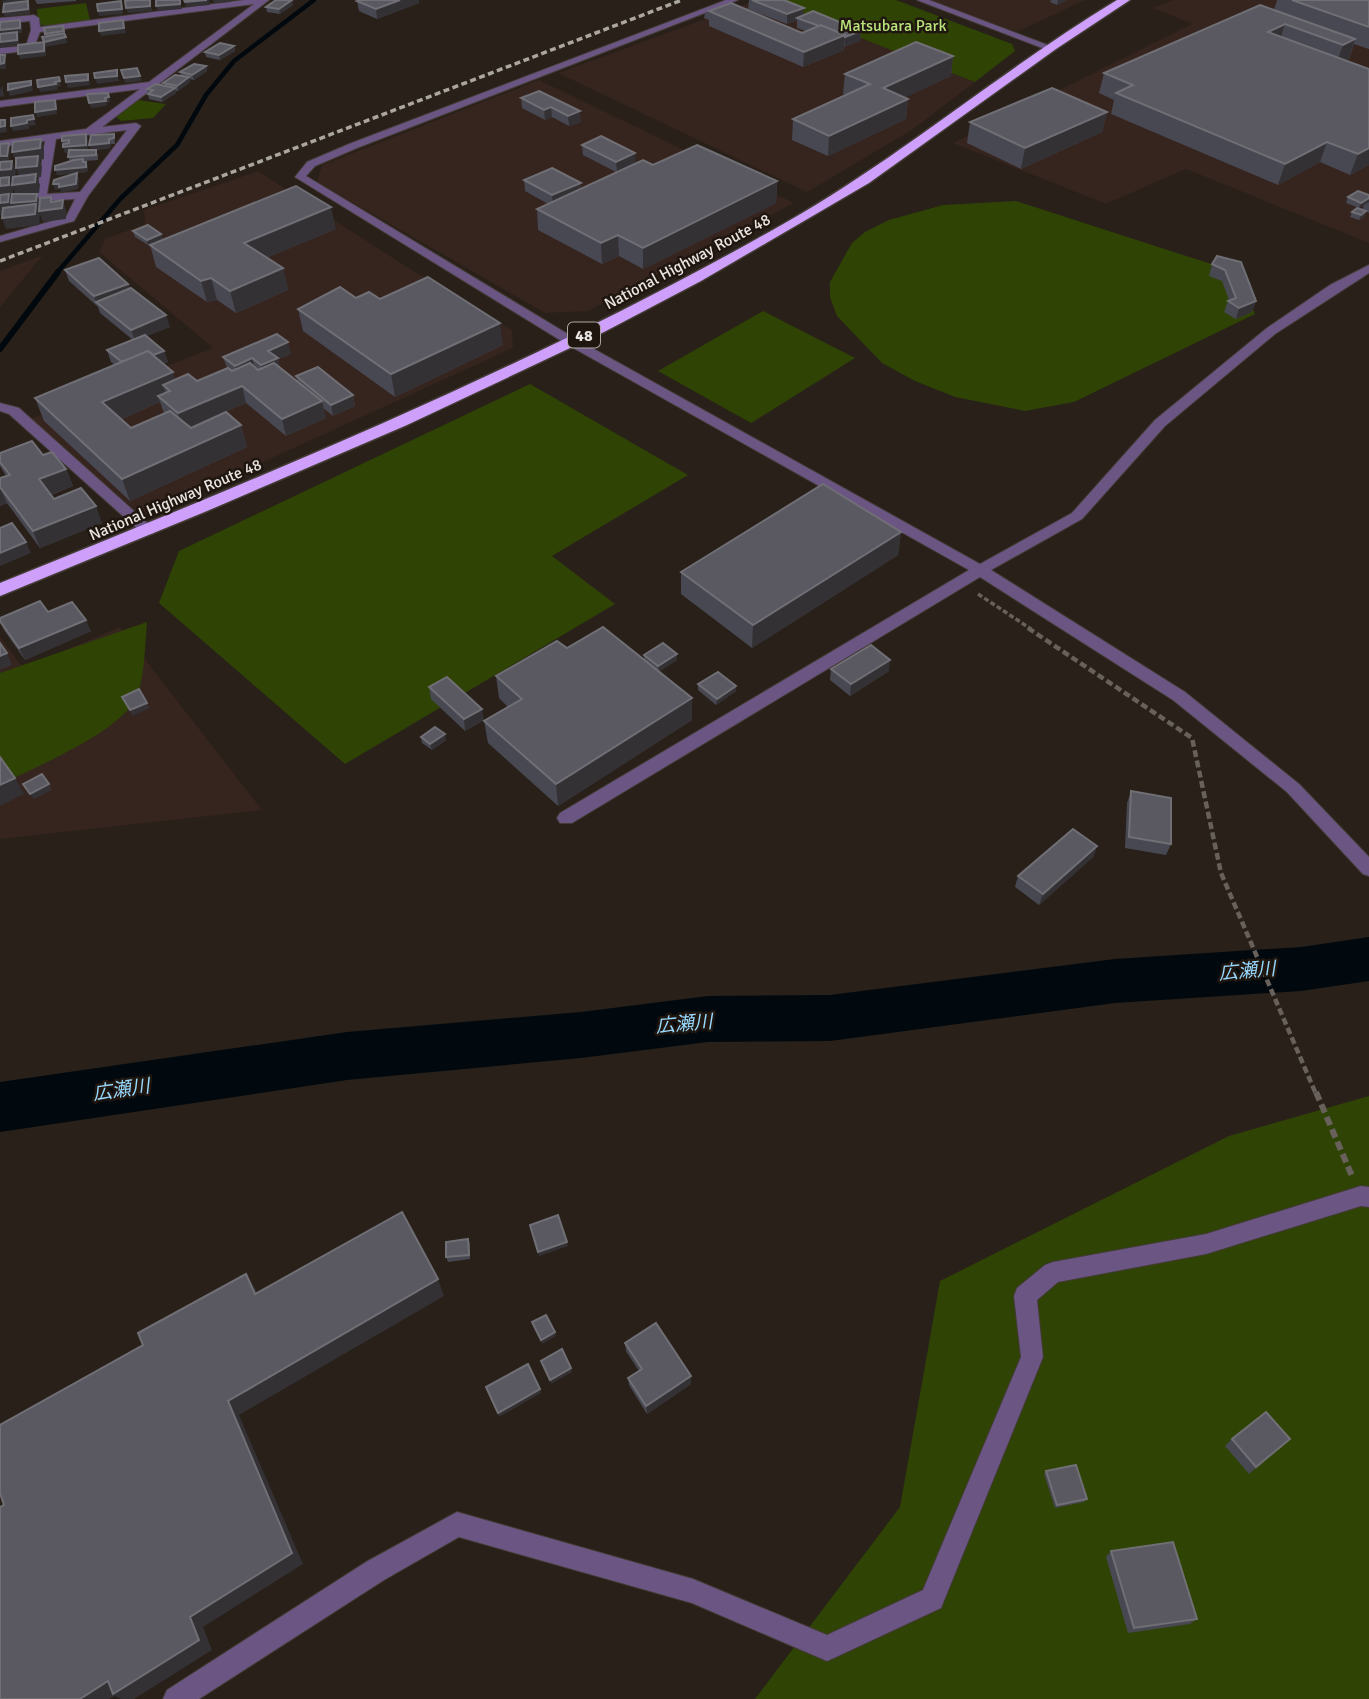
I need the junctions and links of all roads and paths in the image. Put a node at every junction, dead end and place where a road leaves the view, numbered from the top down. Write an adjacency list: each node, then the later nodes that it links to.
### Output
1 (734, 0): 17 (street)
2 (921, 0): 7 (street)
3 (1125, 0): 7 (highway, National Highway Route 48 / 48)
4 (264, 1): 6 (street); 9 (street)
5 (0, 21): 6 (street)
6 (36, 30): 8 (street)
7 (1048, 47): 17 (highway, National Highway Route 48 / 48)
8 (0, 51)
9 (152, 85): 10 (street); 11 (street)
10 (0, 104)
11 (89, 132): 12 (street); 14 (street)
12 (51, 137): 13 (street); 14 (street)
13 (0, 144)
14 (83, 195): 15 (street)
15 (0, 239)
16 (1369, 268): 20 (street)
17 (572, 342): 19 (highway, National Highway Route 48 / 48); 20 (street)
18 (0, 407): 19 (street)
19 (148, 531): 22 (highway, National Highway Route 48 / 48)
20 (980, 570): 21 (street); 24 (street)
21 (959, 582): 23 (street); 25 (path)
22 (0, 590)
23 (566, 818)
24 (1369, 869)
25 (1365, 1196): 26 (street)
26 (176, 1699)

